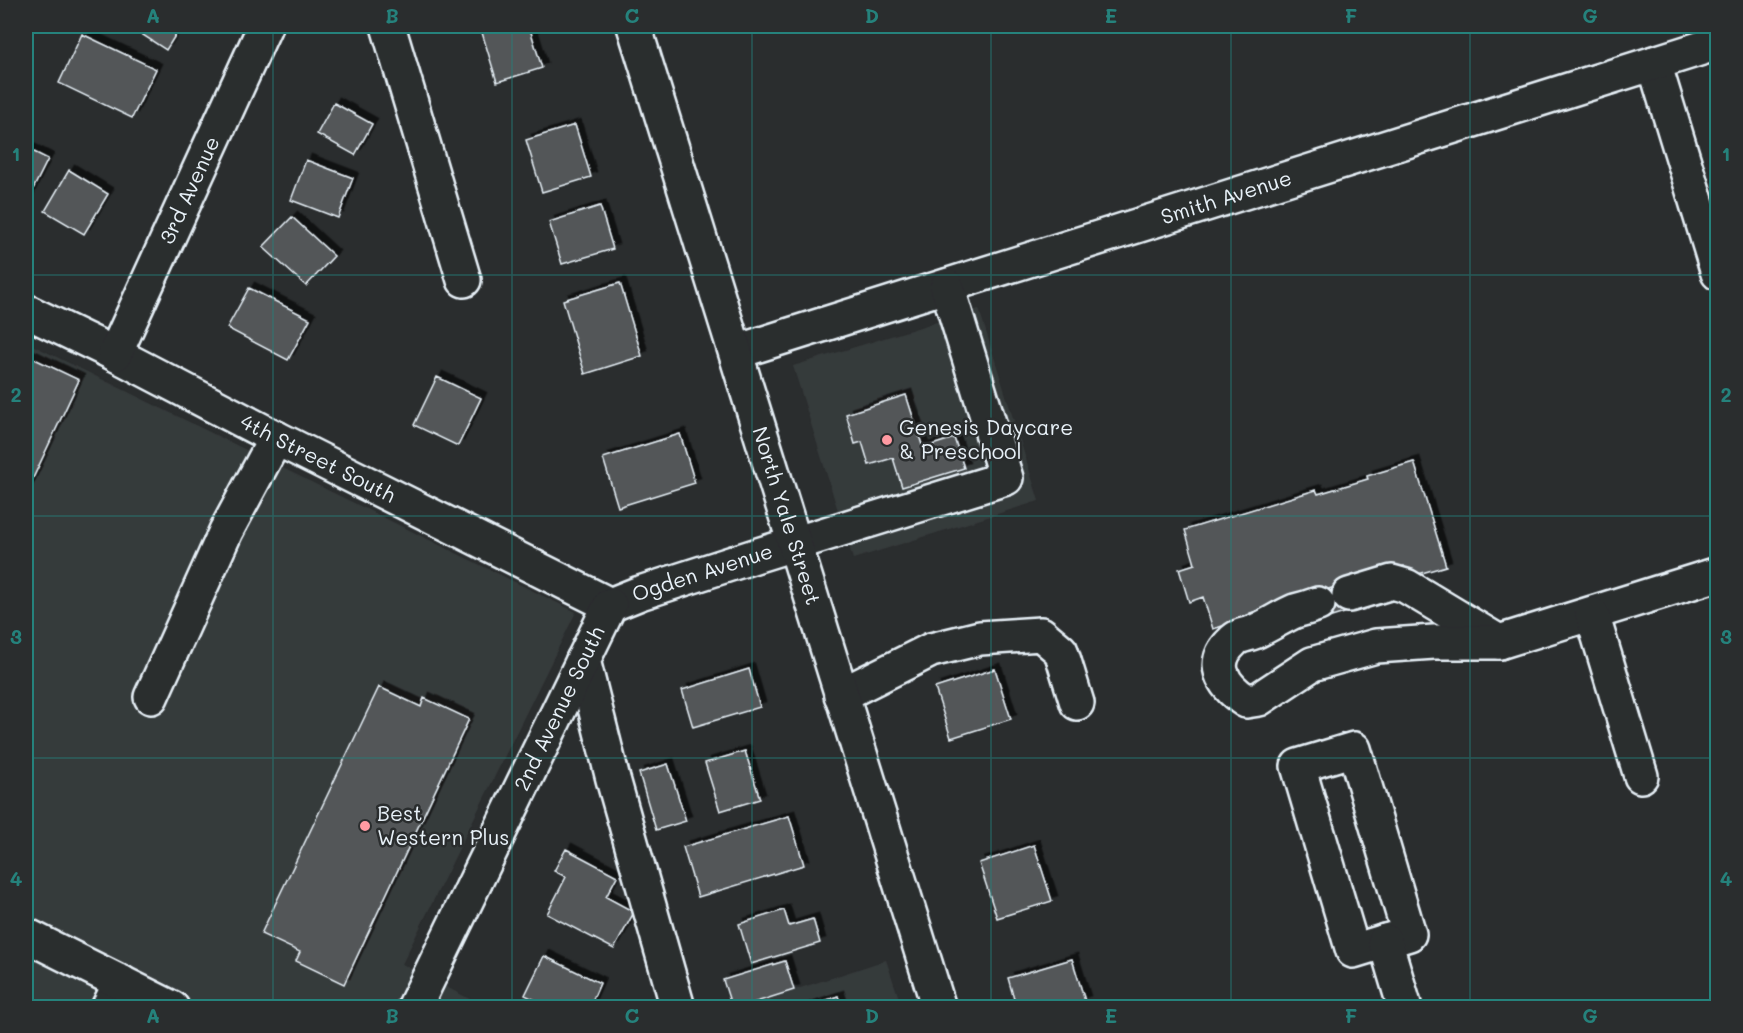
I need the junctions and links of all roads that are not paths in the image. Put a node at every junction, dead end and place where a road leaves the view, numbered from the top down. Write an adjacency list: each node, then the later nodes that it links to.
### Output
1 (265, 26): 11 (street, 3rd Avenue)
2 (388, 26): 7 (street)
3 (634, 26): 10 (street, North Yale Street)
4 (1718, 43): 5 (street, Smith Avenue)
5 (1654, 63): 6 (street); 8 (street, Smith Avenue)
6 (1718, 273)
7 (464, 280)
8 (946, 286): 10 (street, Smith Avenue); 13 (street, Ogden Avenue)
9 (26, 311): 11 (street, 4th Street South)
10 (735, 352): 13 (street, North Yale Street)
11 (115, 354): 12 (street, 4th Street South)
12 (276, 438): 17 (street, 4th Street South); 22 (street)
13 (795, 544): 17 (street, Ogden Avenue); 21 (street, North Yale Street)
14 (1718, 574): 18 (street)
15 (1349, 595): 19 (street)
16 (1318, 604): 19 (street)
17 (610, 605): 20 (street, 2nd Avenue South)
18 (1592, 614): 19 (street); 24 (street)
19 (1499, 642)
20 (583, 660): 29 (street, 2nd Avenue South); 30 (street)
21 (842, 694): 23 (street); 31 (street, North Yale Street)
22 (151, 697)
23 (1077, 703)
24 (1641, 776)
25 (26, 935): 27 (street)
26 (1385, 941): 26 (street); 32 (street)
27 (115, 995): 28 (street)
28 (172, 1008)
29 (414, 1008)
30 (678, 1008)
31 (939, 1008)
32 (1406, 1008)

